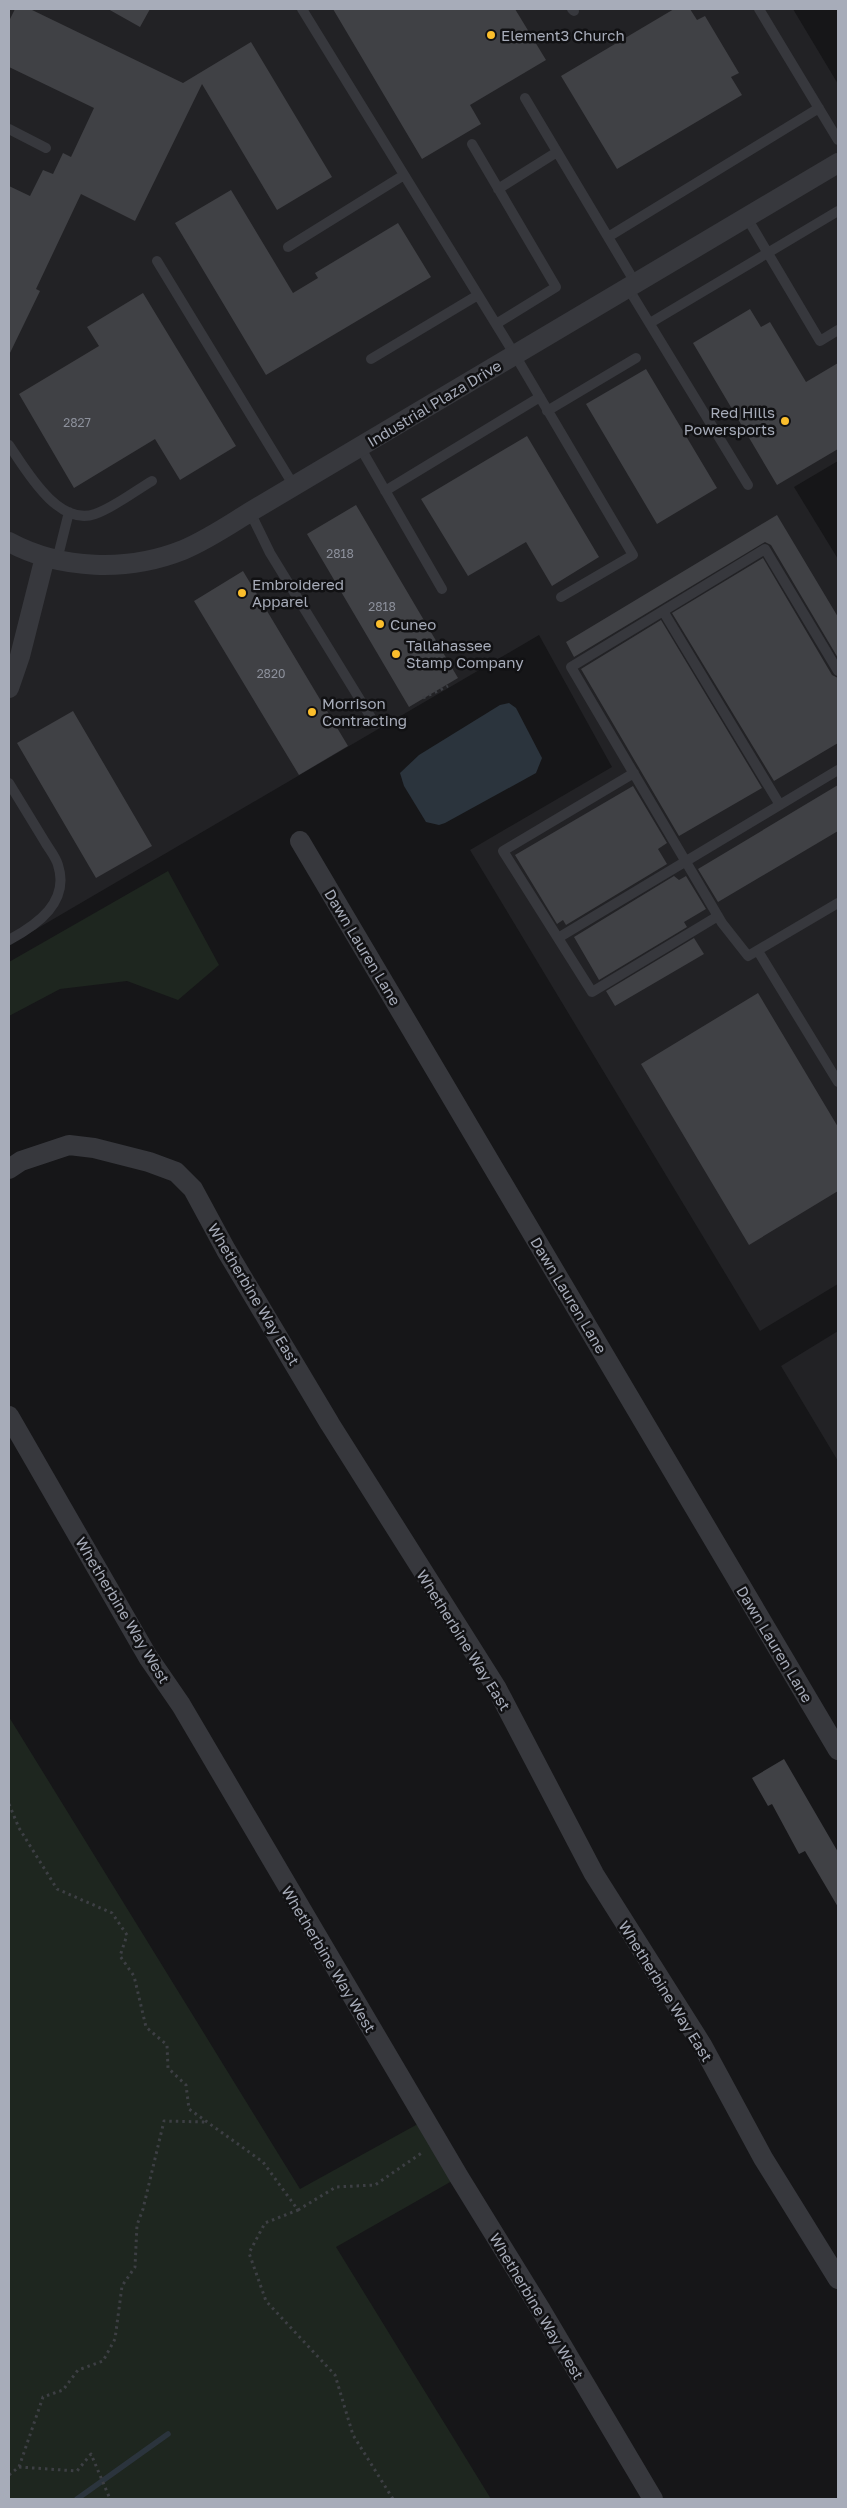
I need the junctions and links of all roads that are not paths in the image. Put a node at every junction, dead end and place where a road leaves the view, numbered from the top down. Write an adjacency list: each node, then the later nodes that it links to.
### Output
1 (302, 9): 11 (lane)
2 (759, 9): 4 (lane)
3 (525, 98): 9 (lane)
4 (819, 108): 6 (lane); 15 (lane)
5 (9, 129): 8 (lane)
6 (838, 140)
7 (472, 144): 12 (lane)
8 (46, 148)
9 (558, 152): 12 (lane); 15 (lane)
10 (838, 163): 14 (street, Industrial Plaza Drive)
11 (404, 176): 16 (lane); 20 (lane)
12 (498, 189): 22 (lane)
13 (838, 211): 17 (lane)
14 (747, 218): 17 (lane); 19 (street, Industrial Plaza Drive)
15 (608, 237): 19 (lane)
16 (288, 247)
17 (768, 253): 21 (lane); 23 (lane)
18 (157, 261): 33 (lane)
19 (632, 286): 21 (lane); 24 (street, Industrial Plaza Drive)
20 (478, 295): 22 (lane); 26 (lane)
21 (650, 323): 32 (lane)
22 (496, 324): 24 (lane)
23 (838, 330)
24 (515, 355): 27 (lane); 30 (street, Industrial Plaza Drive)
25 (636, 358): 28 (lane)
26 (371, 359)
27 (540, 397): 28 (lane); 34 (lane)
28 (547, 411): 40 (lane)
29 (9, 444): 35 (lane)
30 (360, 448): 33 (street, Industrial Plaza Drive); 34 (lane)
31 (152, 481): 35 (lane)
32 (748, 485)
33 (294, 486): 36 (street, Industrial Plaza Drive)
34 (385, 491): 39 (lane)
35 (69, 512): 38 (lane)
36 (250, 512): 38 (street, Industrial Plaza Drive); 44 (lane)
37 (9, 542): 38 (street, Industrial Plaza Drive)
38 (51, 559): 43 (street)
39 (442, 589)
40 (561, 597)
41 (664, 610): 42 (lane); 46 (lane); 48 (lane)
42 (838, 671)
43 (9, 688)
44 (375, 724)
45 (838, 770): 48 (lane)
46 (634, 773): 50 (lane); 53 (lane)
47 (9, 785): 54 (lane)
48 (780, 805): 50 (lane)
49 (300, 841): 59 (street, Dawn Lauren Lane)
50 (686, 862): 52 (lane); 53 (lane)
51 (838, 903): 55 (lane)
52 (718, 916): 53 (lane); 55 (lane)
53 (558, 938)
54 (9, 940)
55 (753, 953): 56 (lane)
56 (838, 1082)
57 (15, 1165): 60 (street, Whetherbine Way East)
58 (9, 1416): 61 (street, Whetherbine Way West)
59 (838, 1750)
60 (838, 2280)
61 (654, 2499)

